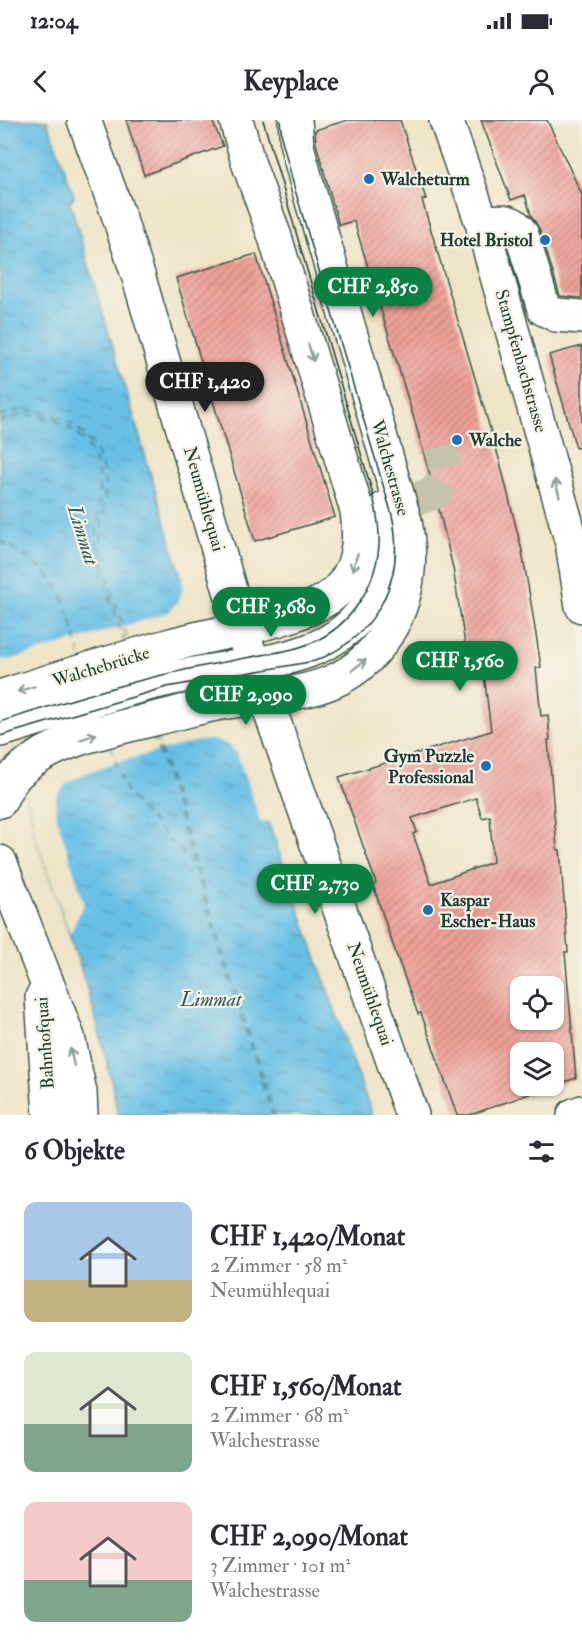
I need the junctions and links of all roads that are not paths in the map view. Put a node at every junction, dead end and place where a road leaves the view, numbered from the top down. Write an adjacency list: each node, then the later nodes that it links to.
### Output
1 (84, 120): 11 (street, Neumühlequai)
2 (236, 120): 6 (street, Walchestrasse)
3 (271, 120): 6 (street, Walchestrasse)
4 (295, 120): 6 (street, Walchestrasse)
5 (446, 120): 7 (street, Stampfenbachstrasse)
6 (286, 191): 9 (street, Walchestrasse); 9 (street, Walchestrasse, one-way to 9)
7 (482, 223): 8 (street); 10 (street, Stampfenbachstrasse, one-way to 7)
8 (582, 317)
9 (390, 504): 11 (street, Walchestrasse, one-way to 11); 13 (street, Walchestrasse); 15 (street, Walchestrasse, one-way to 9)
10 (582, 606)
11 (241, 628): 12 (street, Walchestrasse); 13 (street, Neumühlequai)
12 (203, 637): 14 (street, Walchebrücke, one-way to 14)
13 (254, 664): 15 (street, Neumühlequai); 16 (street, Walchestrasse)
14 (0, 697)
15 (266, 698): 17 (street, Walchestrasse, one-way to 15); 23 (street, Neumühlequai)
16 (3, 730)
17 (0, 801)
18 (0, 862): 19 (street, Bahnhofquai)
19 (40, 970): 21 (street, Bahnhofquai); 22 (street, Bahnhofquai, one-way to 19)
20 (582, 1112): 24 (street)
21 (50, 1115)
22 (81, 1115)
23 (412, 1115)
24 (574, 1115)

